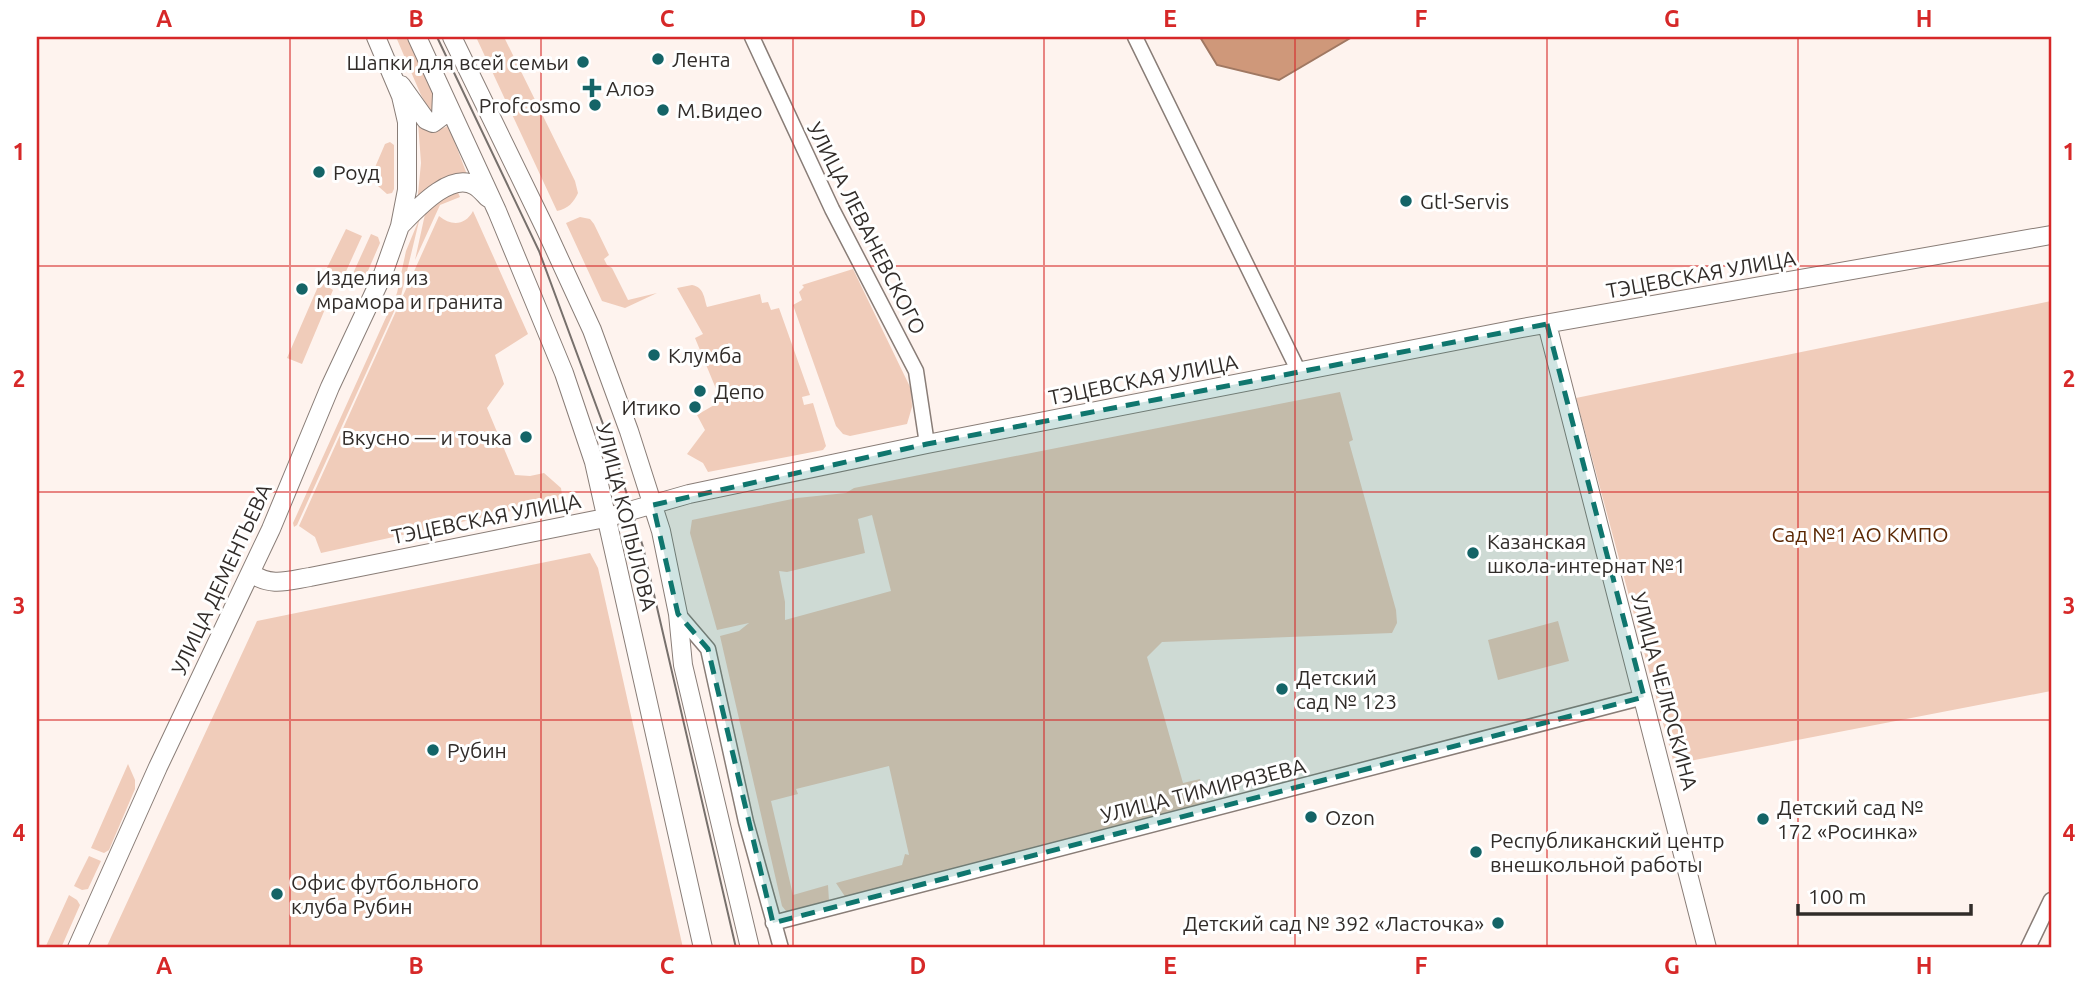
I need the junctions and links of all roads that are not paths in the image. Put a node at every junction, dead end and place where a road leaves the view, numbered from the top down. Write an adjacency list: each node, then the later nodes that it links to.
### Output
1 (376, 37): 6 (main road)
2 (417, 37): 7 (main road, УЛИЦА КОПЫЛОВА)
3 (452, 37): 14 (main road, УЛИЦА КОПЫЛОВА)
4 (752, 37): 13 (street, УЛИЦА ЛЕВАНЕВСКОГО)
5 (1135, 37): 12 (street)
6 (391, 71): 7 (main road); 9 (main road, УЛИЦА ДЕМЕНТЬЕВА)
7 (442, 91): 8 (main road, УЛИЦА КОПЫЛОВА)
8 (493, 203): 9 (main road); 15 (main road, УЛИЦА КОПЫЛОВА)
9 (400, 226): 16 (main road, УЛИЦА ДЕМЕНТЬЕВА)
10 (2051, 235): 11 (main road, ТЭЦЕВСКАЯ УЛИЦА)
11 (1547, 324): 12 (main road, ТЭЦЕВСКАЯ УЛИЦА); 18 (main road, УЛИЦА ЧЕЛЮСКИНА)
12 (1299, 372): 13 (main road, ТЭЦЕВСКАЯ УЛИЦА)
13 (927, 444): 14 (main road, ТЭЦЕВСКАЯ УЛИЦА)
14 (653, 505): 15 (main road, ТЭЦЕВСКАЯ УЛИЦА); 17 (main road, УЛИЦА КОПЫЛОВА)
15 (605, 518): 16 (main road, ТЭЦЕВСКАЯ УЛИЦА); 22 (main road, УЛИЦА КОПЫЛОВА)
16 (250, 573): 21 (main road, УЛИЦА ДЕМЕНТЬЕВА)
17 (678, 614): 20 (street, УЛИЦА КОПЫЛОВА); 23 (main road, УЛИЦА КОПЫЛОВА)
18 (1644, 697): 20 (street, УЛИЦА ТИМИРЯЗЕВА); 25 (main road, УЛИЦА ЧЕЛЮСКИНА)
19 (2051, 900): 26 (street)
20 (773, 923): 24 (street, УЛИЦА КОПЫЛОВА)
21 (76, 948)
22 (703, 948)
23 (750, 948)
24 (781, 948)
25 (1707, 948)
26 (2028, 948)

